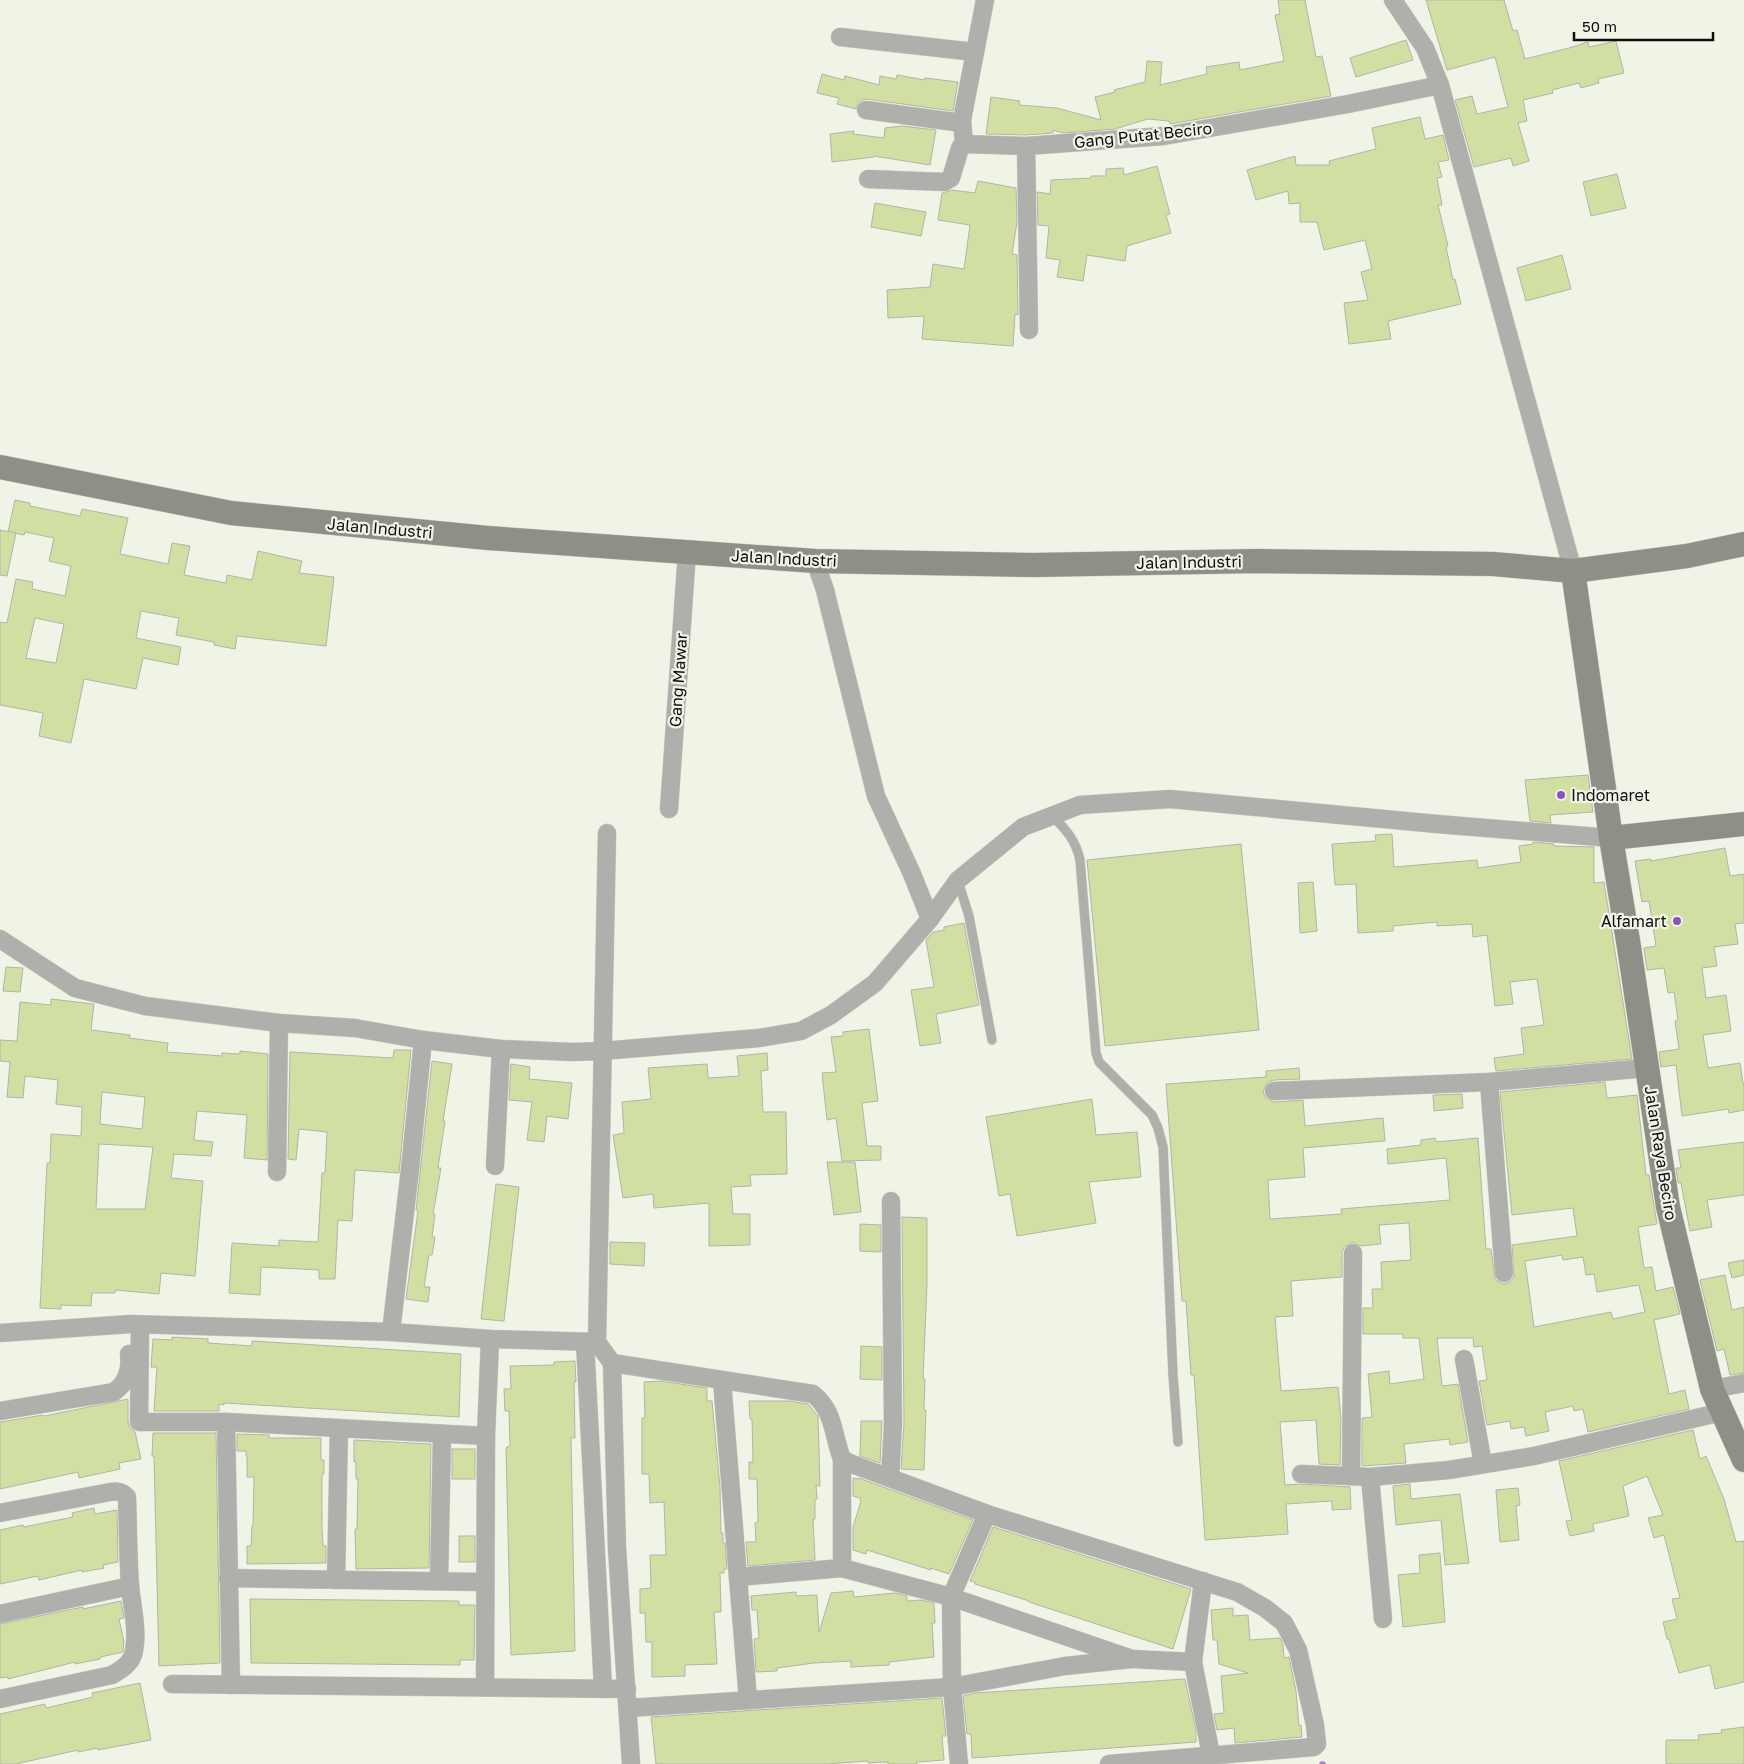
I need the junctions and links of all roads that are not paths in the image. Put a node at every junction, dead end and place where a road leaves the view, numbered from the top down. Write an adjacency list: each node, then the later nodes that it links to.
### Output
1 (985, 0): 4 (street)
2 (1393, 0): 5 (street)
3 (840, 37): 4 (street)
4 (976, 52): 7 (street)
5 (1440, 85): 9 (street, Gang Putat Beciro); 16 (street)
6 (866, 110): 7 (street)
7 (962, 123): 8 (street)
8 (964, 144): 9 (street, Gang Putat Beciro); 10 (street)
9 (1026, 146): 11 (street)
10 (868, 179)
11 (1029, 330)
12 (0, 467): 14 (street, Jalan Industri)
13 (1744, 544): 16 (street, Jalan Industri)
14 (687, 552): 15 (street, Jalan Industri); 17 (street, Gang Mawar)
15 (815, 561): 16 (street, Jalan Industri); 23 (street)
16 (1573, 571): 21 (street, Jalan Raya Beciro)
17 (669, 809)
18 (1052, 816): 21 (street); 22 (street); 54 (lane)
19 (1744, 824): 21 (street)
20 (607, 833): 29 (street)
21 (1610, 838): 30 (street, Jalan Raya Beciro)
22 (958, 880): 23 (street); 27 (lane)
23 (930, 919): 29 (street)
24 (0, 939): 25 (street)
25 (279, 1023): 26 (street); 34 (street)
26 (423, 1040): 28 (street); 39 (street)
27 (992, 1040)
28 (501, 1049): 29 (street); 33 (street)
29 (602, 1051): 42 (street)
30 (1647, 1068): 31 (street); 47 (street, Jalan Raya Beciro)
31 (1489, 1082): 32 (street); 37 (street)
32 (1274, 1091)
33 (495, 1166)
34 (278, 1172)
35 (891, 1201): 61 (street)
36 (1353, 1252): 59 (street)
37 (1504, 1273)
38 (132, 1325): 39 (street); 40 (street); 48 (street); 50 (street)
39 (391, 1332): 41 (street)
40 (0, 1334)
41 (490, 1339): 42 (street); 53 (street)
42 (591, 1342): 44 (street); 81 (street)
43 (1464, 1359): 57 (street)
44 (612, 1363): 45 (street); 82 (street)
45 (722, 1381): 55 (street); 65 (street)
46 (1744, 1383): 47 (street)
47 (1712, 1389): 49 (street, Jalan Raya Beciro)
48 (0, 1412)
49 (1722, 1412): 56 (street, Jalan Raya Beciro); 57 (street)
50 (226, 1422): 51 (street); 66 (street)
51 (339, 1428): 52 (street); 67 (street)
52 (442, 1434): 53 (street); 68 (street)
53 (486, 1436): 70 (street)
54 (1178, 1442)
55 (842, 1459): 61 (street); 64 (street)
56 (1744, 1460)
57 (1483, 1464): 60 (street)
58 (1301, 1474): 59 (street)
59 (1351, 1476): 60 (street)
60 (1370, 1477): 74 (street)
61 (890, 1478): 63 (street)
62 (0, 1514): 71 (street)
63 (987, 1514): 69 (street); 72 (street)
64 (842, 1568): 65 (street); 72 (street)
65 (738, 1576): 84 (street)
66 (228, 1578): 67 (street); 78 (street)
67 (336, 1580): 68 (street)
68 (439, 1581): 70 (street)
69 (1203, 1581): 76 (street); 86 (street)
70 (484, 1582): 79 (street)
71 (130, 1586): 73 (street); 83 (street)
72 (951, 1597): 75 (street); 80 (street)
73 (0, 1614)
74 (1383, 1619)
75 (1132, 1659): 76 (street); 80 (street)
76 (1193, 1662): 86 (street)
77 (172, 1684): 78 (street)
78 (231, 1685): 79 (street)
79 (484, 1687): 81 (street)
80 (952, 1687): 84 (street); 88 (street)
81 (603, 1689): 82 (street)
82 (626, 1689): 85 (street)
83 (0, 1699)
84 (748, 1700): 85 (street)
85 (628, 1708): 87 (street)
86 (1211, 1755): 89 (street)
87 (631, 1764)
88 (959, 1764)
89 (1109, 1764)

